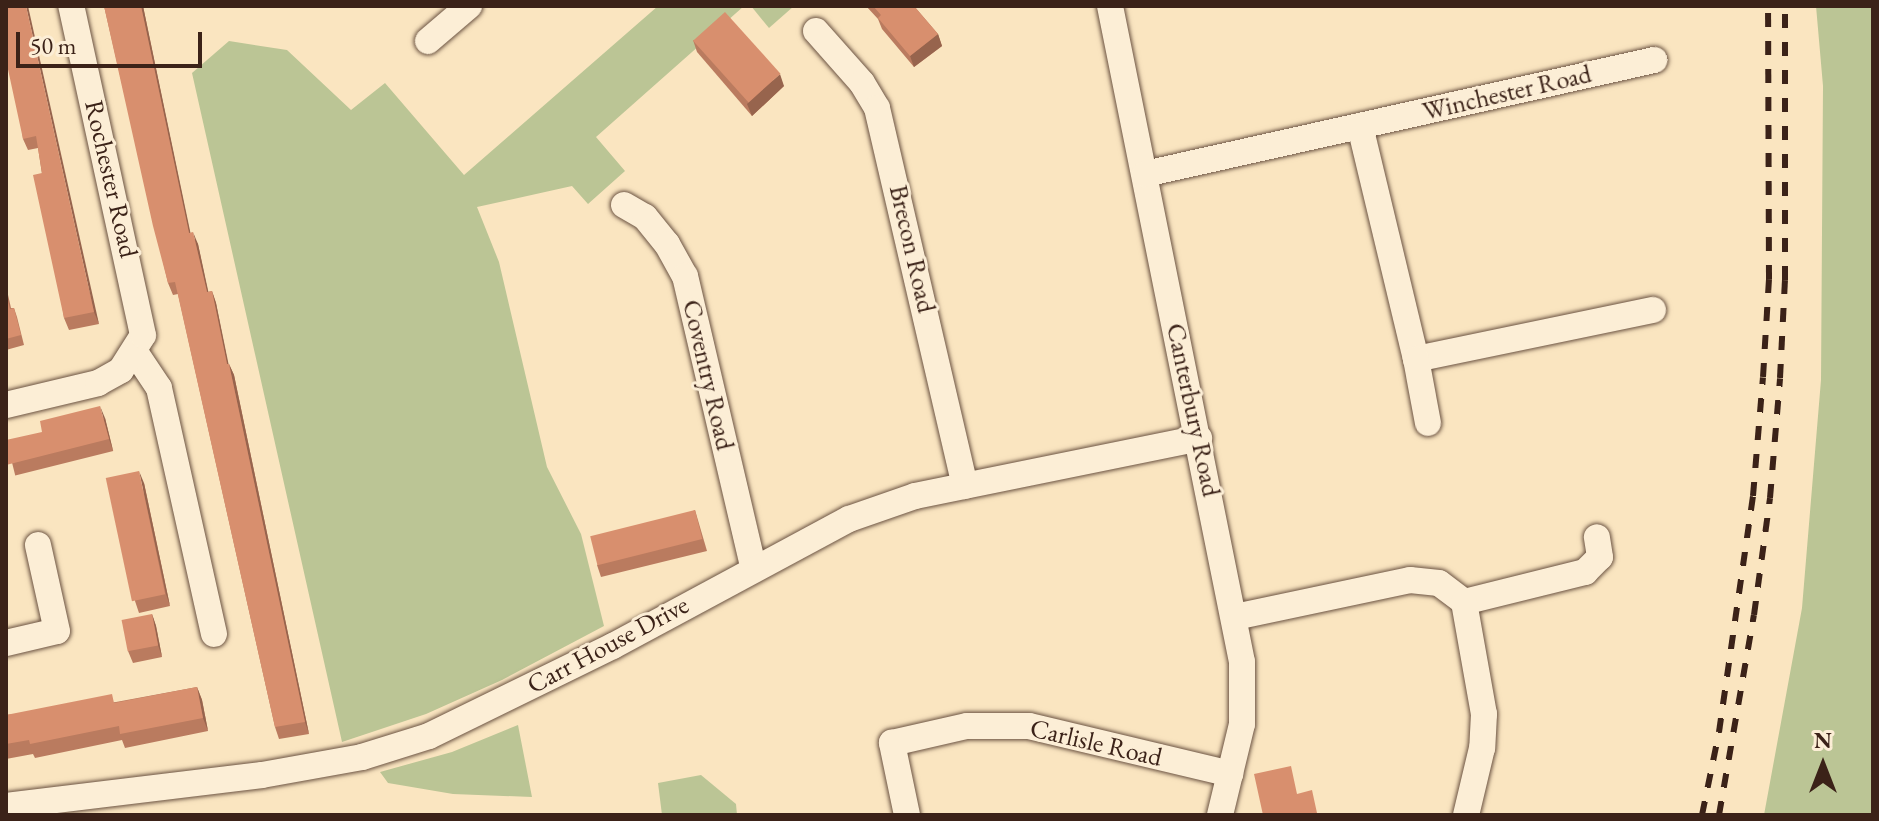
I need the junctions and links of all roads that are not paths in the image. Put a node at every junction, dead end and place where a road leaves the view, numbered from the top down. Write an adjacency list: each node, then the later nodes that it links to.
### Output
1 (71, 6): 11 (street, Rochester Road)
2 (1110, 6): 8 (street, Canterbury Road)
3 (457, 10): 5 (street)
4 (816, 31): 16 (street, Brecon Road)
5 (428, 41)
6 (1654, 60): 7 (street, Winchester Road)
7 (1360, 126): 8 (street, Winchester Road); 12 (street)
8 (1145, 174): 15 (street, Canterbury Road)
9 (624, 205): 19 (street, Coventry Road)
10 (1653, 310): 12 (street)
11 (135, 352): 13 (street); 22 (street)
12 (1416, 359): 14 (street)
13 (6, 405)
14 (1428, 423)
15 (1199, 438): 16 (street, Carr House Drive); 21 (street, Canterbury Road)
16 (965, 486): 19 (street, Carr House Drive)
17 (1597, 537): 20 (street)
18 (38, 545): 23 (street)
19 (753, 567): 25 (street, Carr House Drive)
20 (1464, 602): 21 (street); 28 (street)
21 (1235, 617): 24 (street, Canterbury Road)
22 (214, 634)
23 (6, 643)
24 (1230, 774): 26 (street, Carlisle Road); 27 (street, Canterbury Road)
25 (6, 806)
26 (907, 815)
27 (1220, 815)
28 (1466, 815)

